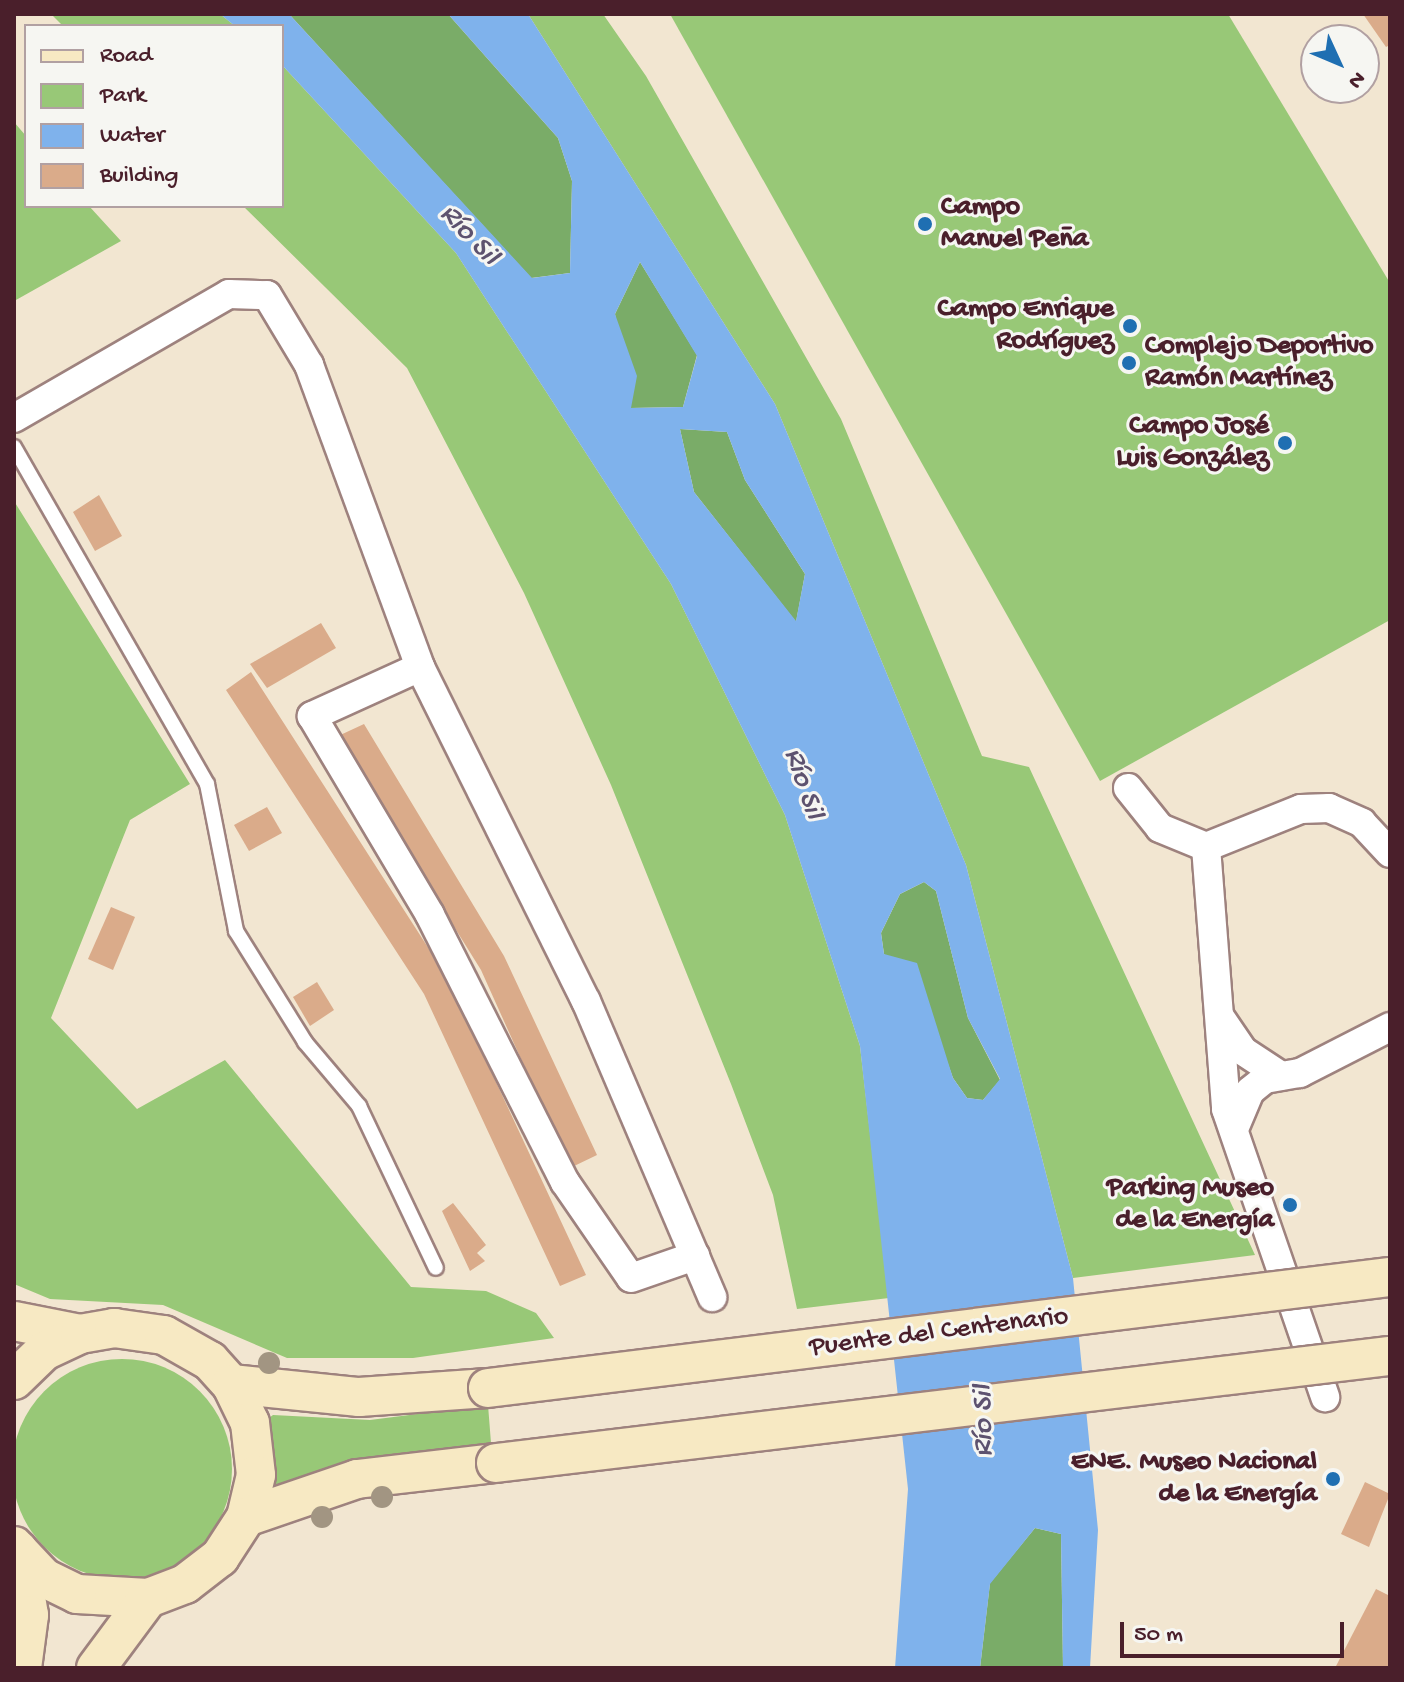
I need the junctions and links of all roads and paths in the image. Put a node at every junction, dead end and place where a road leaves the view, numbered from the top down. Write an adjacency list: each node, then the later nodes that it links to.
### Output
1 (14, 418): 3 (street)
2 (14, 447): 12 (lane)
3 (420, 667): 11 (street); 11 (street)
4 (1128, 788): 5 (street)
5 (1206, 847): 6 (street); 7 (street)
6 (1390, 853)
7 (1217, 1013): 9 (street); 10 (street)
8 (1390, 1027): 9 (street)
9 (1281, 1076): 10 (street)
10 (1234, 1129): 20 (street)
11 (695, 1256): 14 (street)
12 (436, 1268)
13 (1390, 1277): 19 (main road, Puente del Centenario, bridge)
14 (712, 1297)
15 (14, 1321): 16 (main road)
16 (80, 1334): 18 (main road); 19 (main road)
17 (1390, 1356): 21 (main road, bridge)
18 (14, 1380)
19 (231, 1384): 21 (main road)
20 (1325, 1397)
21 (246, 1517): 23 (main road)
22 (16, 1548): 23 (main road); 24 (main road)
23 (148, 1598): 25 (main road)
24 (22, 1668)
25 (96, 1668)

